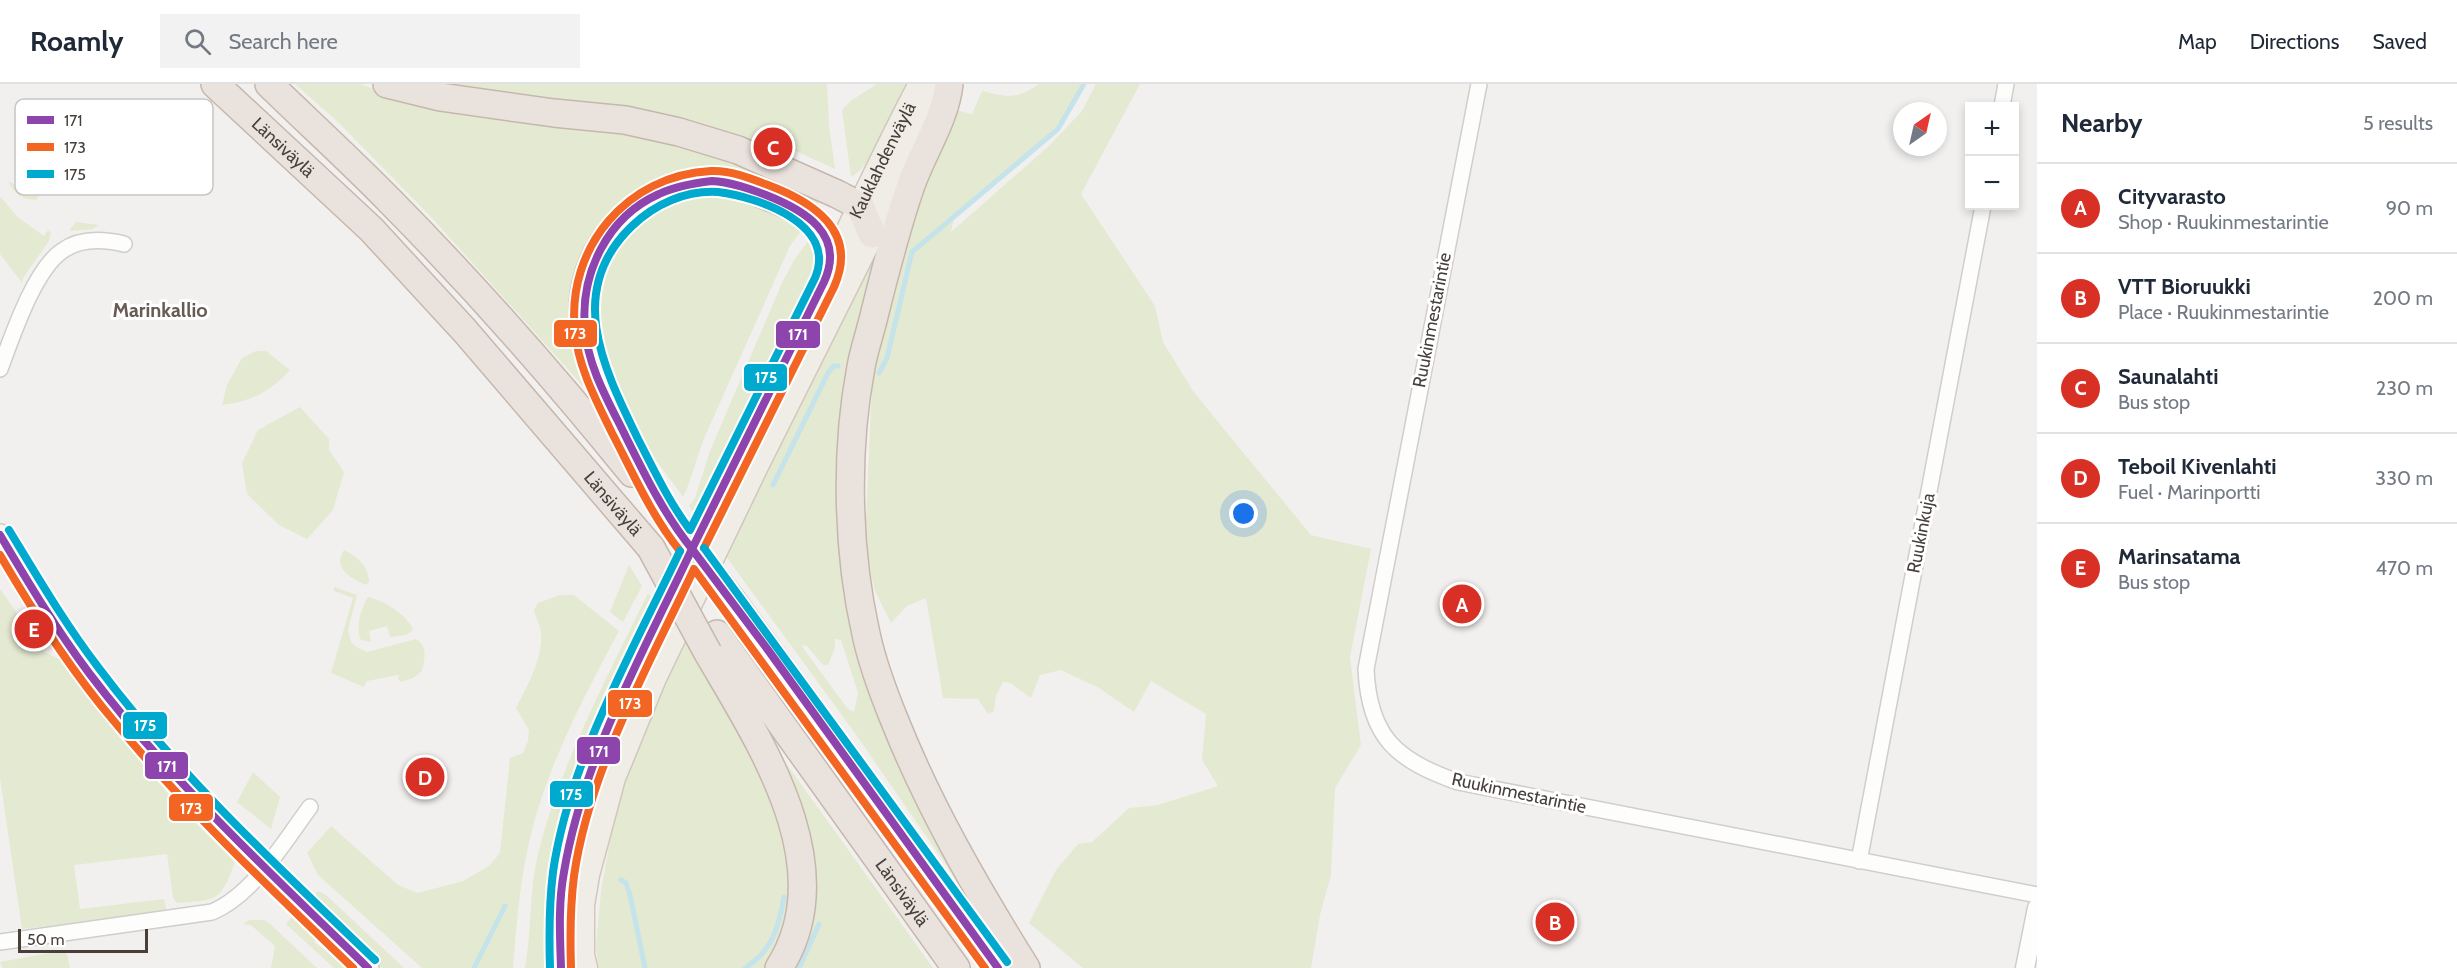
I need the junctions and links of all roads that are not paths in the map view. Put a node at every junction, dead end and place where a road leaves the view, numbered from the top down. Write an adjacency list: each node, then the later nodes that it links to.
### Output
1 (215, 84): 16 (highway, Länsiväylä, bridge)
2 (268, 84): 14 (highway, Länsiväylä)
3 (387, 84): 8 (highway)
4 (1479, 84): 18 (street, Ruukinmestarintie)
5 (2007, 84): 7 (street)
6 (936, 89): 8 (main road, Kauklahdenväylä); 10 (main road, Kauklahdenväylä); 29 (highway)
7 (2003, 102)
8 (860, 206): 10 (highway); 12 (main road, Kauklahdenväylä)
9 (1982, 210): 18 (street, Ruukinkuja)
10 (872, 234): 25 (main road, Kauklahdenväylä)
11 (124, 244): 13 (street)
12 (829, 269): 14 (highway); 24 (main road, Kauklahdenväylä)
13 (0, 369)
14 (667, 516): 28 (highway, Länsiväylä, bridge)
15 (0, 535): 19 (main road)
16 (712, 644): 26 (highway); 27 (highway, Länsiväylä)
17 (310, 807): 19 (street)
18 (1859, 861): 20 (street, Ruukinmestarintie)
19 (264, 867): 22 (street); 23 (main road)
20 (2037, 895)
21 (2037, 908): 30 (street)
22 (0, 942)
23 (368, 968)
24 (561, 968)
25 (585, 968)
26 (780, 968)
27 (956, 968)
28 (999, 968)
29 (1026, 968)
30 (2025, 968)

